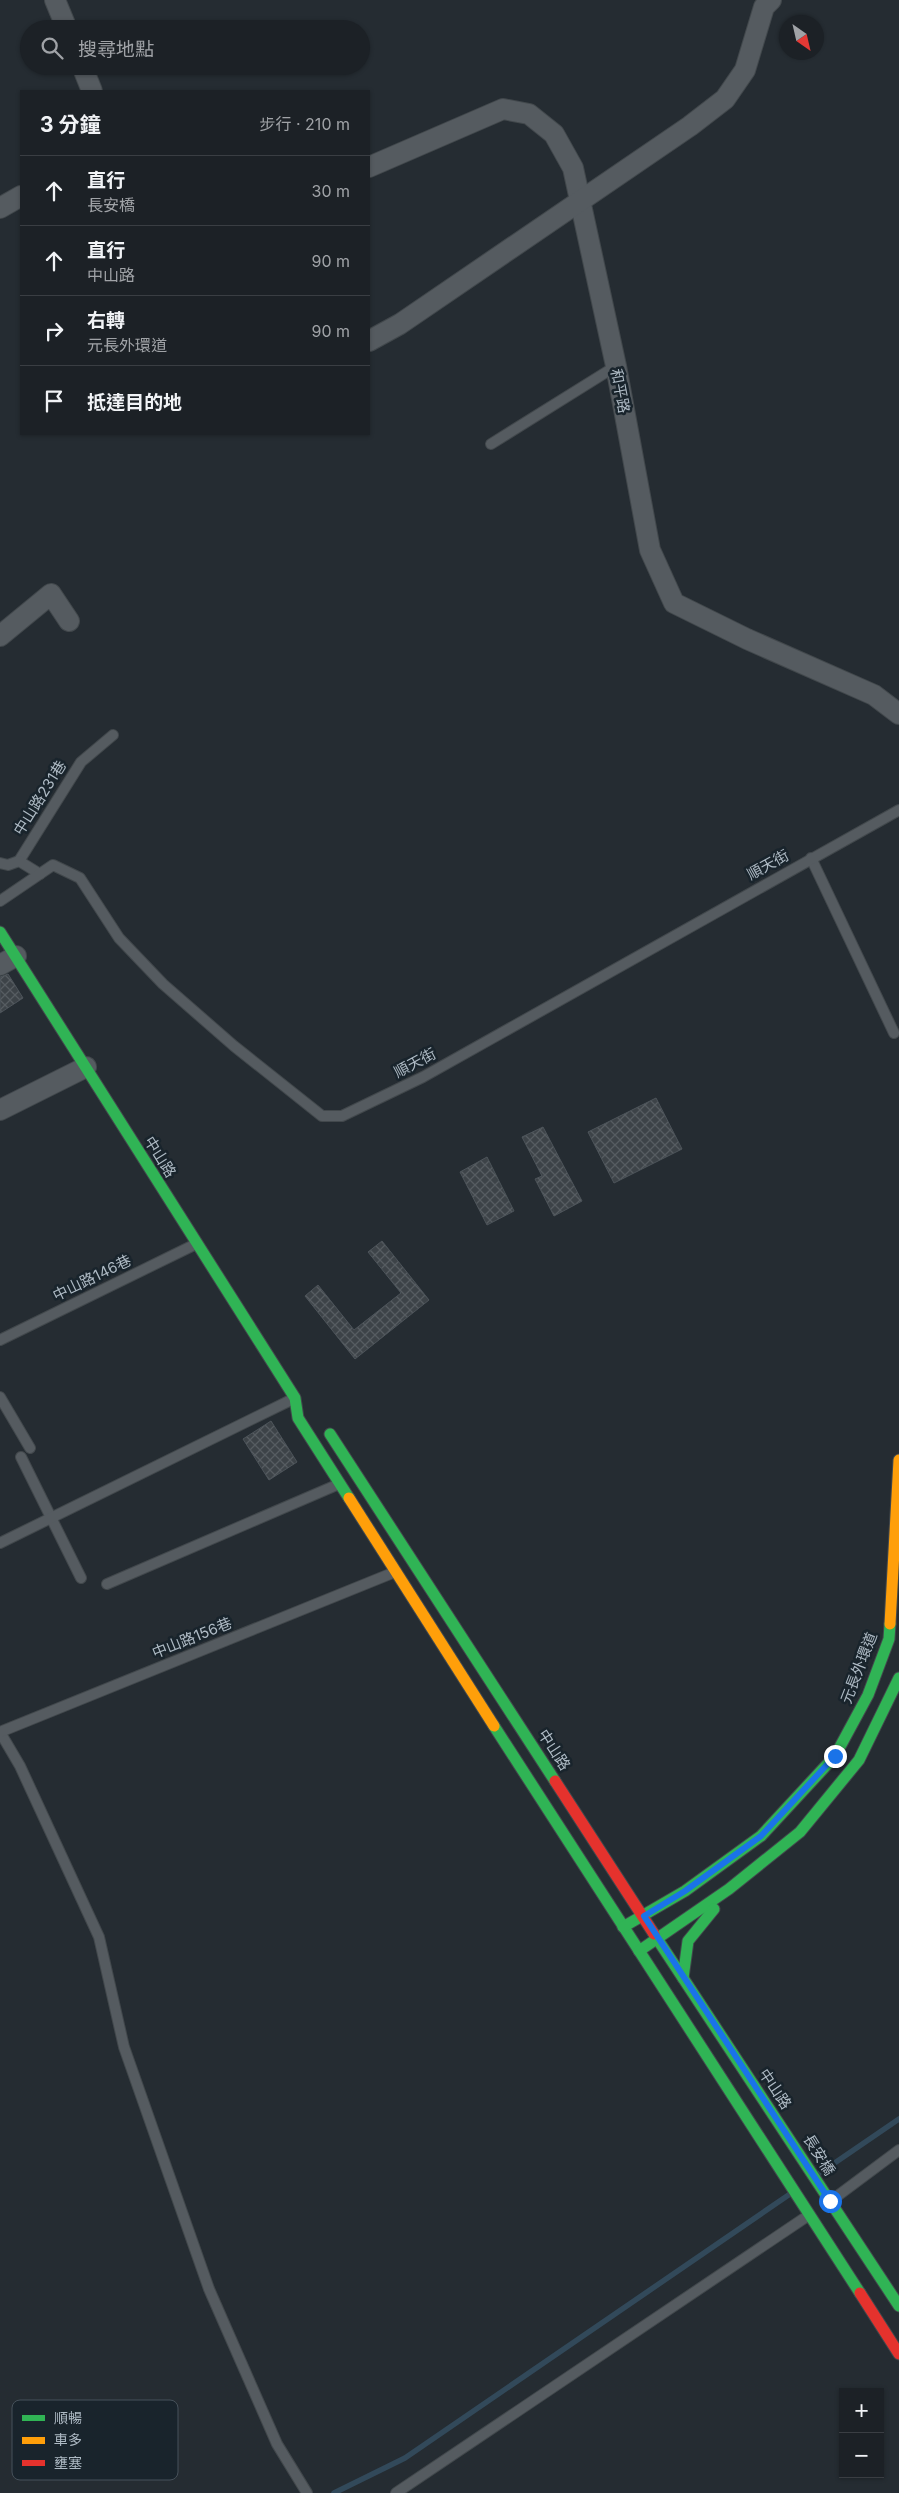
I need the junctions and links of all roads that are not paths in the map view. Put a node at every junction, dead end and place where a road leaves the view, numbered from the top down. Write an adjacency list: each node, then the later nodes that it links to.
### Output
1 (55, 0): 3 (street)
2 (771, 0): 8 (street)
3 (63, 20)
4 (86, 75): 5 (street)
5 (92, 90)
6 (370, 167): 8 (street, 和平路)
7 (20, 197): 9 (street)
8 (580, 202): 10 (street); 11 (street, 和平路)
9 (0, 208)
10 (370, 340)
11 (616, 366): 12 (lane); 15 (street, 和平路)
12 (491, 444)
13 (69, 621): 14 (street)
14 (0, 636)
15 (899, 714)
16 (113, 735): 19 (lane, 中山路231巷)
17 (899, 810): 18 (lane, 順天街)
18 (812, 858): 21 (lane, 順天街); 25 (lane)
19 (19, 861): 20 (lane); 21 (lane)
20 (0, 863)
21 (40, 874): 22 (lane, 順天街)
22 (0, 901)
23 (0, 932): 24 (main road, 中山路)
24 (8, 961): 26 (main road, 中山路)
25 (894, 1033)
26 (86, 1068): 27 (street); 28 (main road, 中山路)
27 (0, 1110)
28 (196, 1244): 29 (lane, 中山路146巷); 31 (main road, 中山路)
29 (0, 1340)
30 (0, 1397): 33 (lane)
31 (299, 1400): 36 (main road, 中山路); 37 (lane)
32 (324, 1423): 45 (main road, 中山路)
33 (30, 1448)
34 (21, 1457): 37 (lane)
35 (899, 1460): 45 (main road, 元長外環道)
36 (340, 1484): 39 (main road, 中山路); 41 (lane)
37 (54, 1519): 38 (lane); 40 (lane)
38 (0, 1544)
39 (396, 1571): 43 (lane, 中山路156巷); 46 (main road, 中山路)
40 (82, 1578)
41 (107, 1584)
42 (899, 1678): 44 (main road)
43 (0, 1732): 55 (lane)
44 (729, 1889): 47 (main road); 49 (main road)
45 (644, 1916): 46 (main road, 元長外環道); 47 (main road, 中山路)
46 (622, 1928): 48 (main road, 中山路)
47 (657, 1937): 48 (main road); 49 (main road, 中山路)
48 (638, 1952): 52 (main road, 中山路)
49 (683, 1978): 50 (main road, 中山路)
50 (782, 2125): 52 (main road, 長安橋)
51 (899, 2150): 52 (lane)
52 (820, 2208): 53 (main road); 54 (main road); 56 (lane)
53 (899, 2306)
54 (899, 2354)
55 (307, 2493)
56 (396, 2493)

